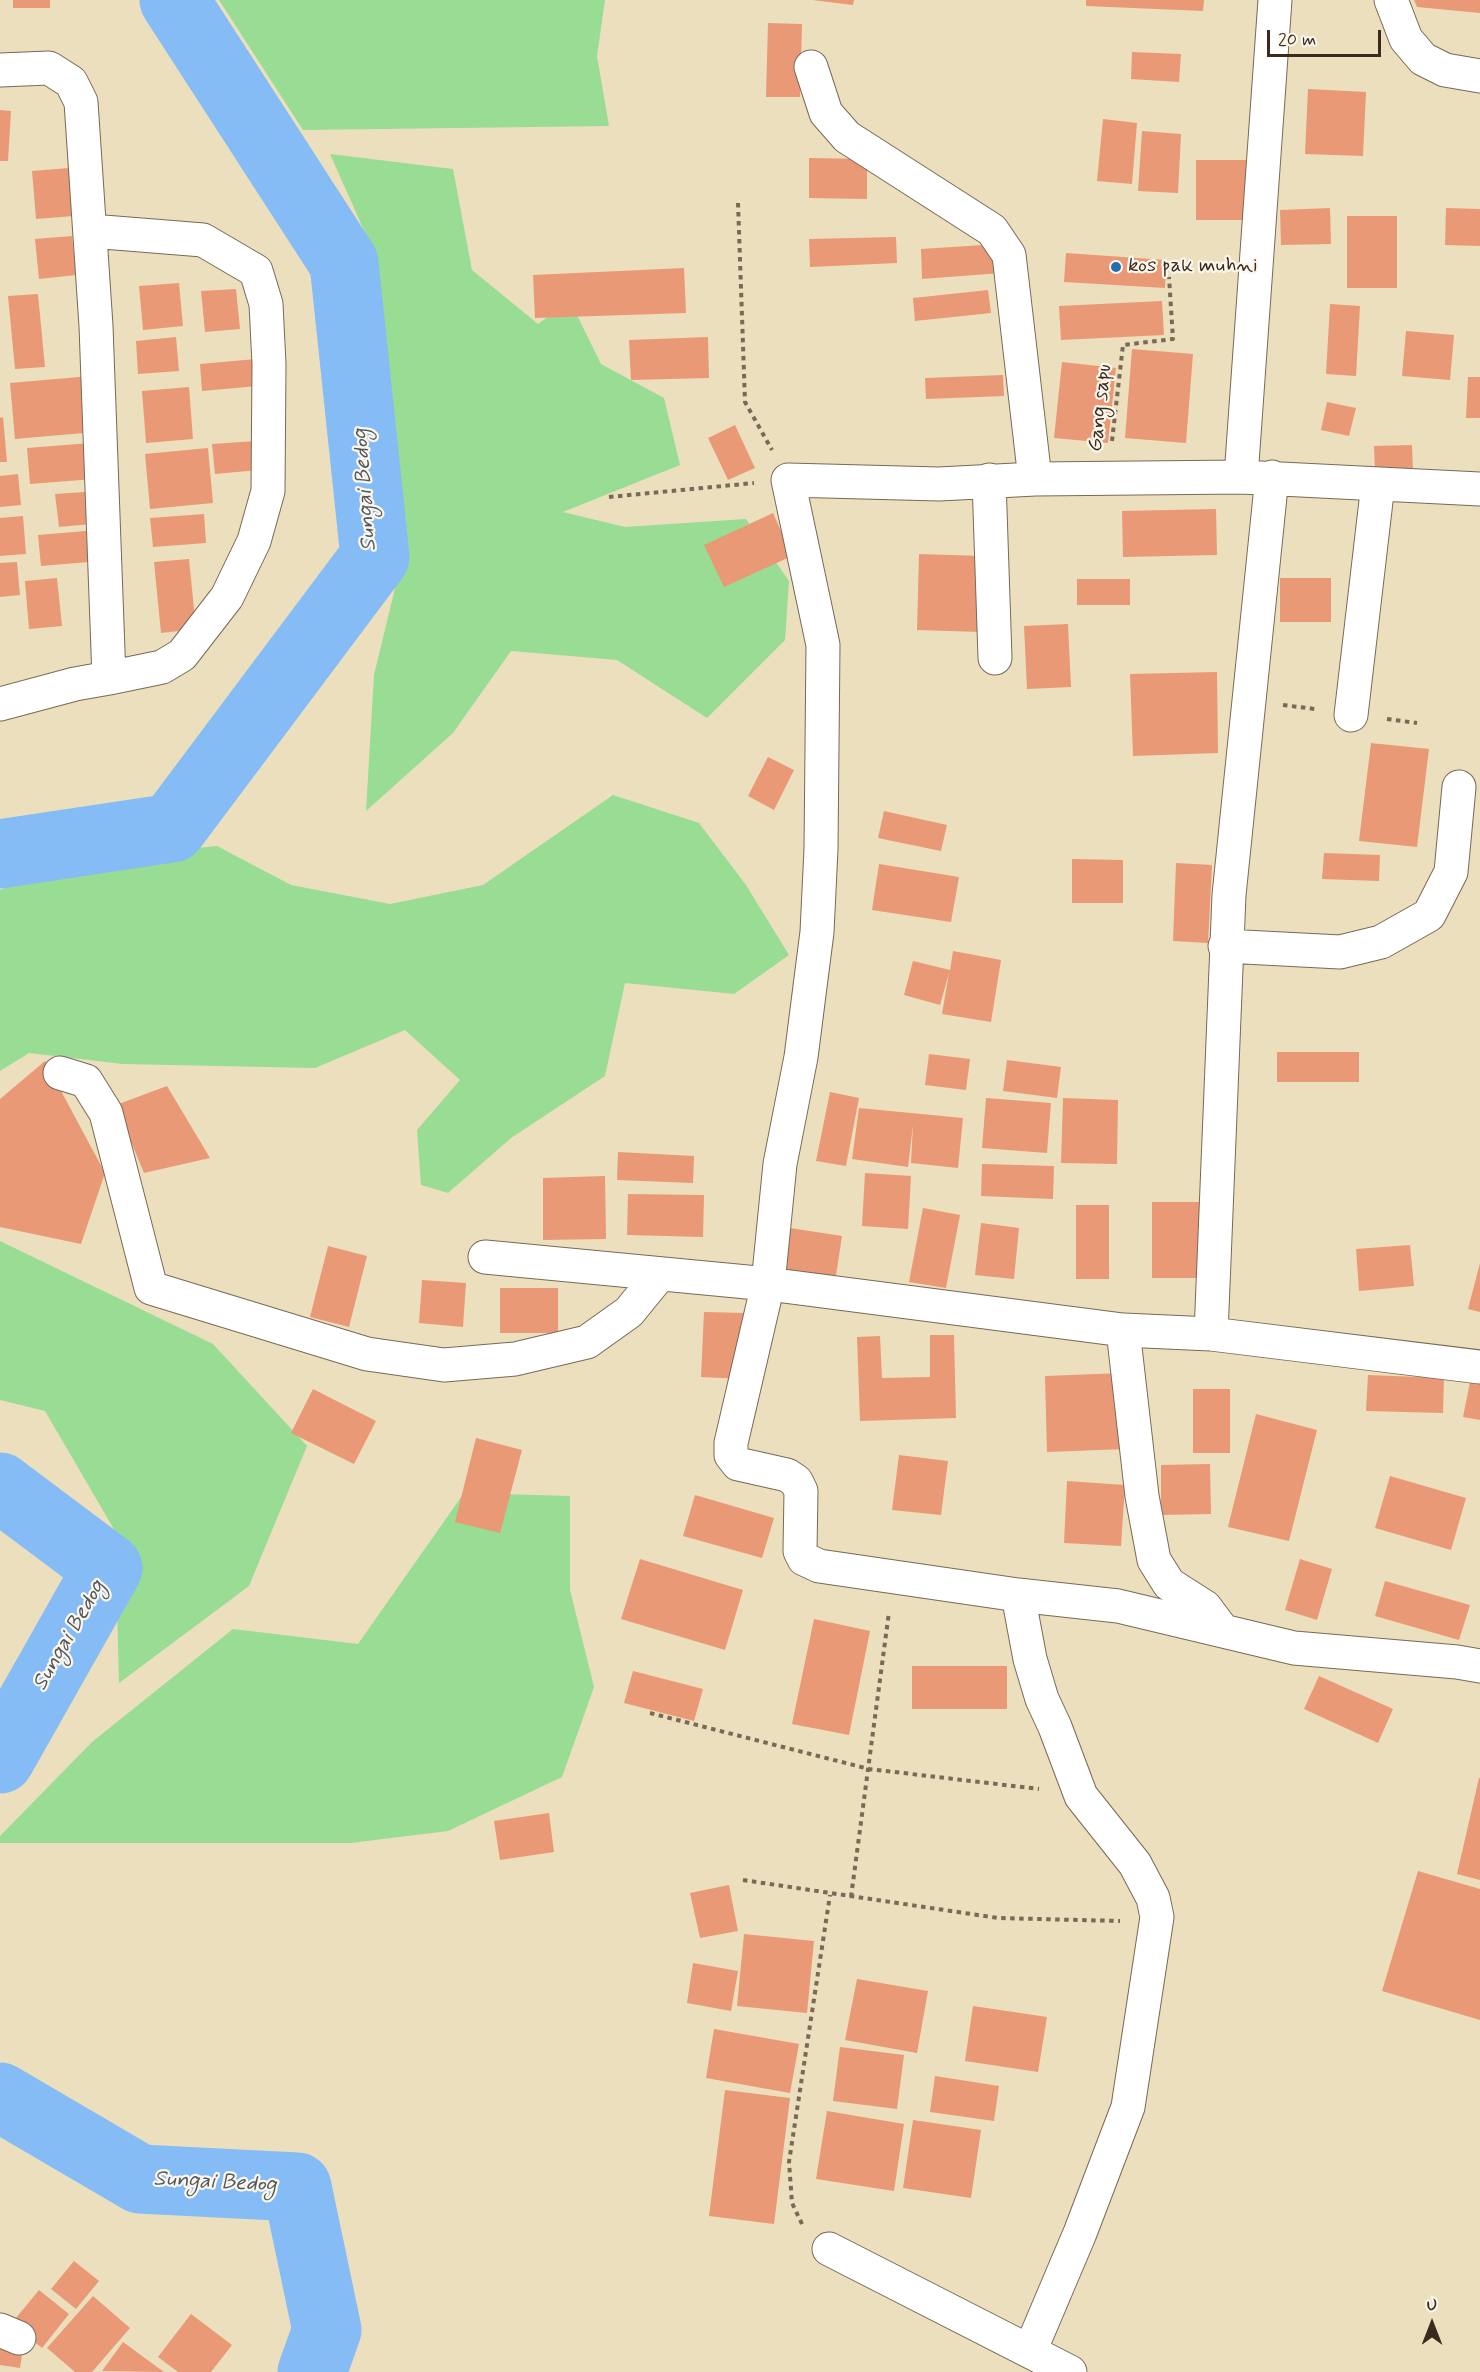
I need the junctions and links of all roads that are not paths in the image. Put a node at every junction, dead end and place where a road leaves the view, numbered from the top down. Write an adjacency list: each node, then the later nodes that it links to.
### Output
1 (1275, 0): 7 (street)
2 (1391, 0): 5 (street)
3 (811, 67): 8 (street)
4 (0, 70): 6 (street)
5 (1480, 76)
6 (91, 231): 13 (street); 13 (street)
7 (1257, 477): 8 (street); 10 (street); 17 (street)
8 (1035, 478): 9 (street)
9 (989, 480): 12 (street); 21 (street)
10 (1378, 484): 11 (street); 15 (street)
11 (1480, 489)
12 (995, 658)
13 (109, 678): 14 (street)
14 (0, 704)
15 (1351, 715)
16 (1460, 787): 17 (street)
17 (1225, 946): 23 (street)
18 (60, 1073): 20 (street)
19 (485, 1257): 20 (street)
20 (660, 1274): 21 (street)
21 (768, 1284): 22 (street); 25 (street)
22 (1124, 1330): 23 (street); 26 (street)
23 (1211, 1334): 24 (street)
24 (1480, 1367)
25 (1018, 1595): 26 (street); 29 (street)
26 (1224, 1631): 27 (street)
27 (1480, 1666)
28 (829, 2249): 29 (street)
29 (1030, 2351): 30 (street)
30 (1070, 2372)

